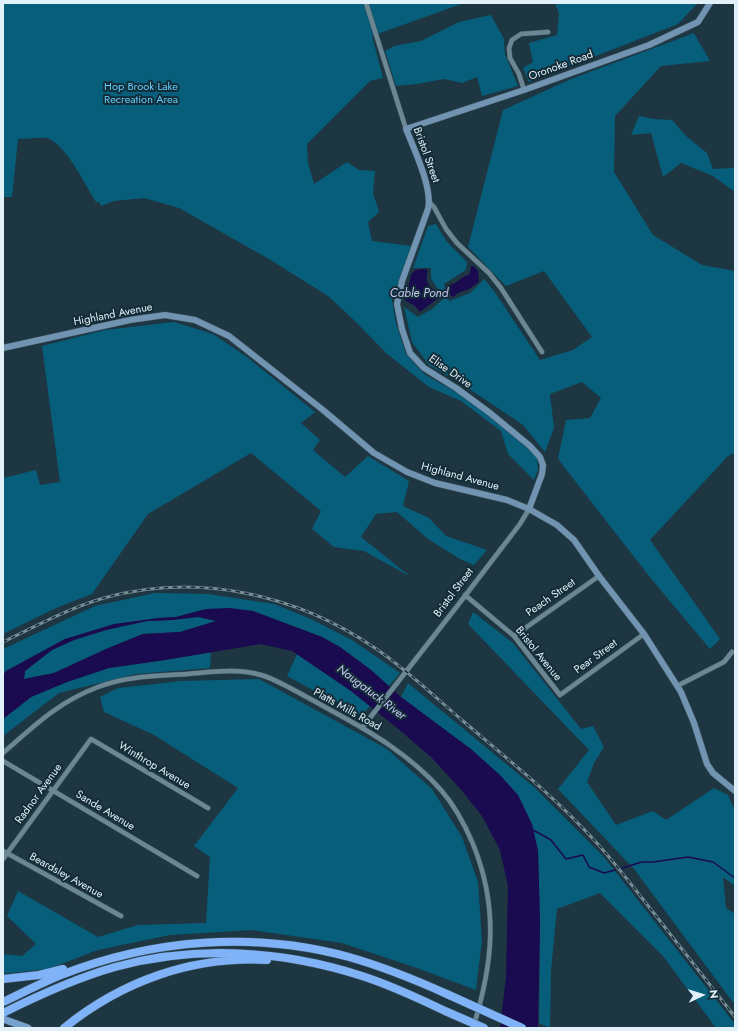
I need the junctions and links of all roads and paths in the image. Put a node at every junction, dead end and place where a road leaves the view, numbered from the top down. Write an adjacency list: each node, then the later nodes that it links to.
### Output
1 (366, 3): 5 (street, Bristol Street)
2 (710, 3): 4 (main road, Oronoke Road)
3 (548, 32): 4 (street)
4 (524, 90): 5 (main road, Oronoke Road)
5 (406, 129): 6 (main road, Bristol Street)
6 (430, 203): 8 (street, Bristol Street); 9 (main road, Elise Drive)
7 (3, 348): 10 (main road, Highland Avenue)
8 (542, 352)
9 (542, 461): 10 (main road, Bristol Street)
10 (529, 509): 11 (main road, Highland Avenue); 12 (street, Bristol Street)
11 (599, 576): 13 (main road, Highland Avenue); 14 (street, Peach Street)
12 (465, 595): 14 (street, Bristol Avenue); 18 (street, Bristol Street)
13 (644, 634): 16 (main road, Highland Avenue); 17 (street, Pear Street)
14 (514, 636): 17 (street, Bristol Avenue)
15 (732, 652): 16 (street)
16 (677, 686): 23 (main road, Highland Avenue)
17 (560, 695)
18 (362, 728): 20 (street, Platts Mills Road); 41 (street, Platts Mills Road)
19 (91, 739): 22 (street, Radnor Avenue); 24 (street, Winthrop Avenue)
20 (3, 753)
21 (3, 761): 22 (street, Sande Avenue)
22 (53, 790): 25 (street, Radnor Avenue); 27 (street, Sande Avenue)
23 (735, 791)
24 (208, 808)
25 (5, 852): 26 (street, Radnor Avenue); 28 (street, Beardsley Avenue)
26 (3, 859)
27 (197, 876)
28 (121, 916)
29 (129, 953): 31 (highway); 32 (highway); 43 (highway, bridge)
30 (347, 971): 33 (highway); 34 (highway); 42 (highway, bridge)
31 (3, 979)
32 (3, 1002)
33 (88, 1010): 39 (highway); 40 (highway)
34 (3, 1013)
35 (3, 1019): 38 (main road)
36 (3, 1025): 37 (main road)
37 (19, 1028)
38 (28, 1028)
39 (64, 1028)
40 (74, 1028)
41 (474, 1028)
42 (484, 1028)
43 (522, 1028)

